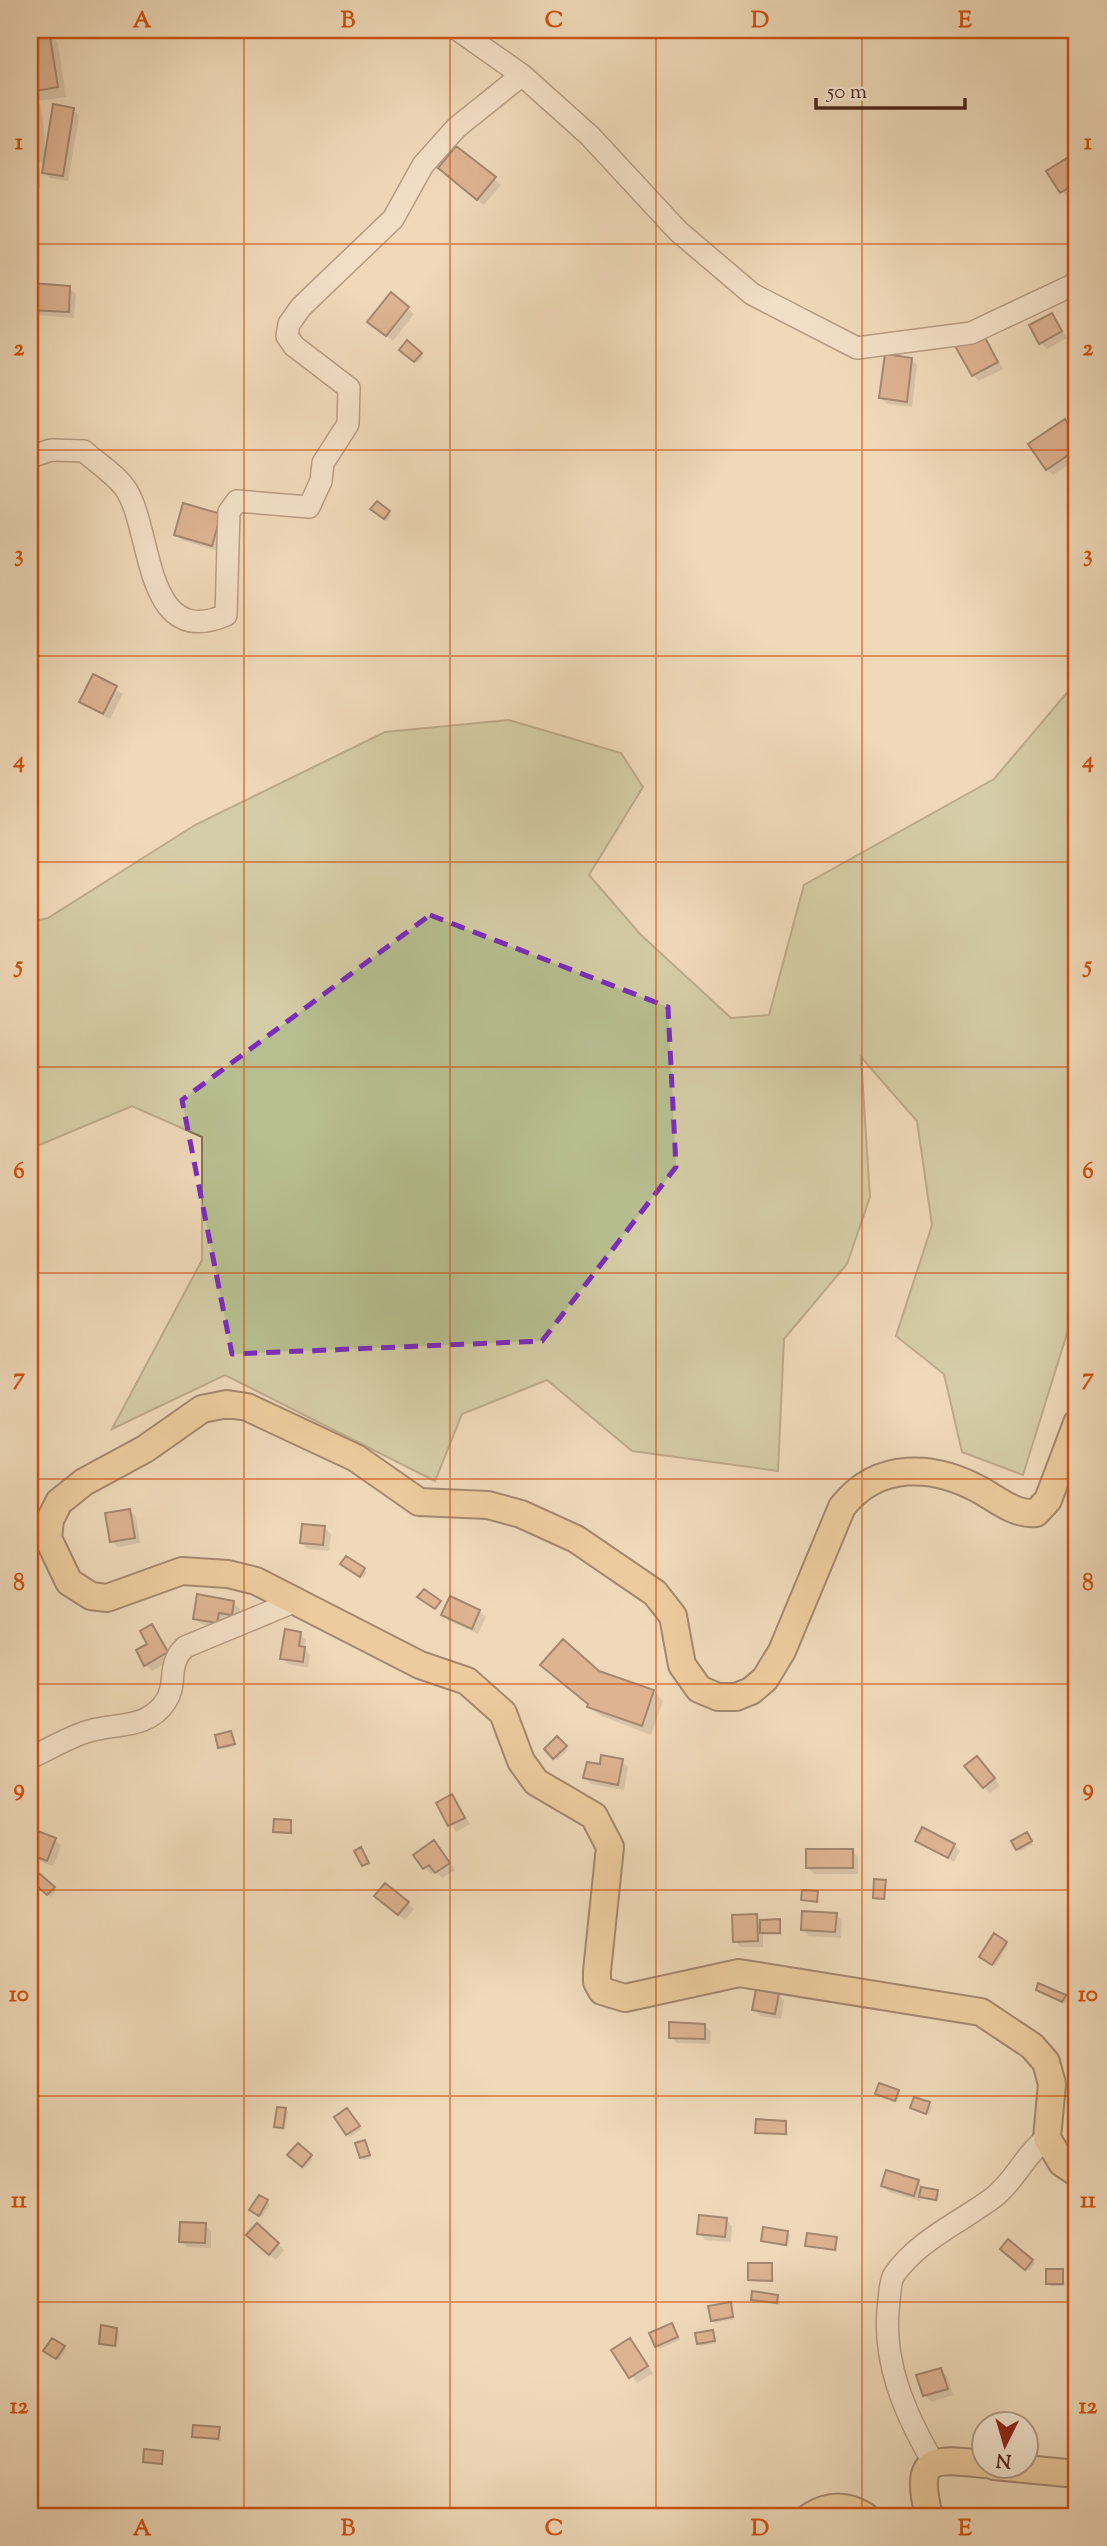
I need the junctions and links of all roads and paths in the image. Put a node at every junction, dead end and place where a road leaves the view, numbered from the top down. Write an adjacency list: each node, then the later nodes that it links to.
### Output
1 (458, 30): 2 (street)
2 (522, 75): 3 (street); 4 (street)
3 (1077, 283)
4 (30, 457)
5 (1077, 1423): 6 (main road)
6 (296, 1601): 7 (street); 8 (main road)
7 (30, 1758)
8 (1047, 2138): 9 (main road); 10 (street)
9 (1077, 2173)
10 (933, 2462): 11 (main road); 16 (main road)
11 (970, 2462)
12 (1040, 2470): 13 (main road)
13 (1077, 2474)
14 (811, 2516): 15 (main road)
15 (865, 2516)
16 (929, 2516)

